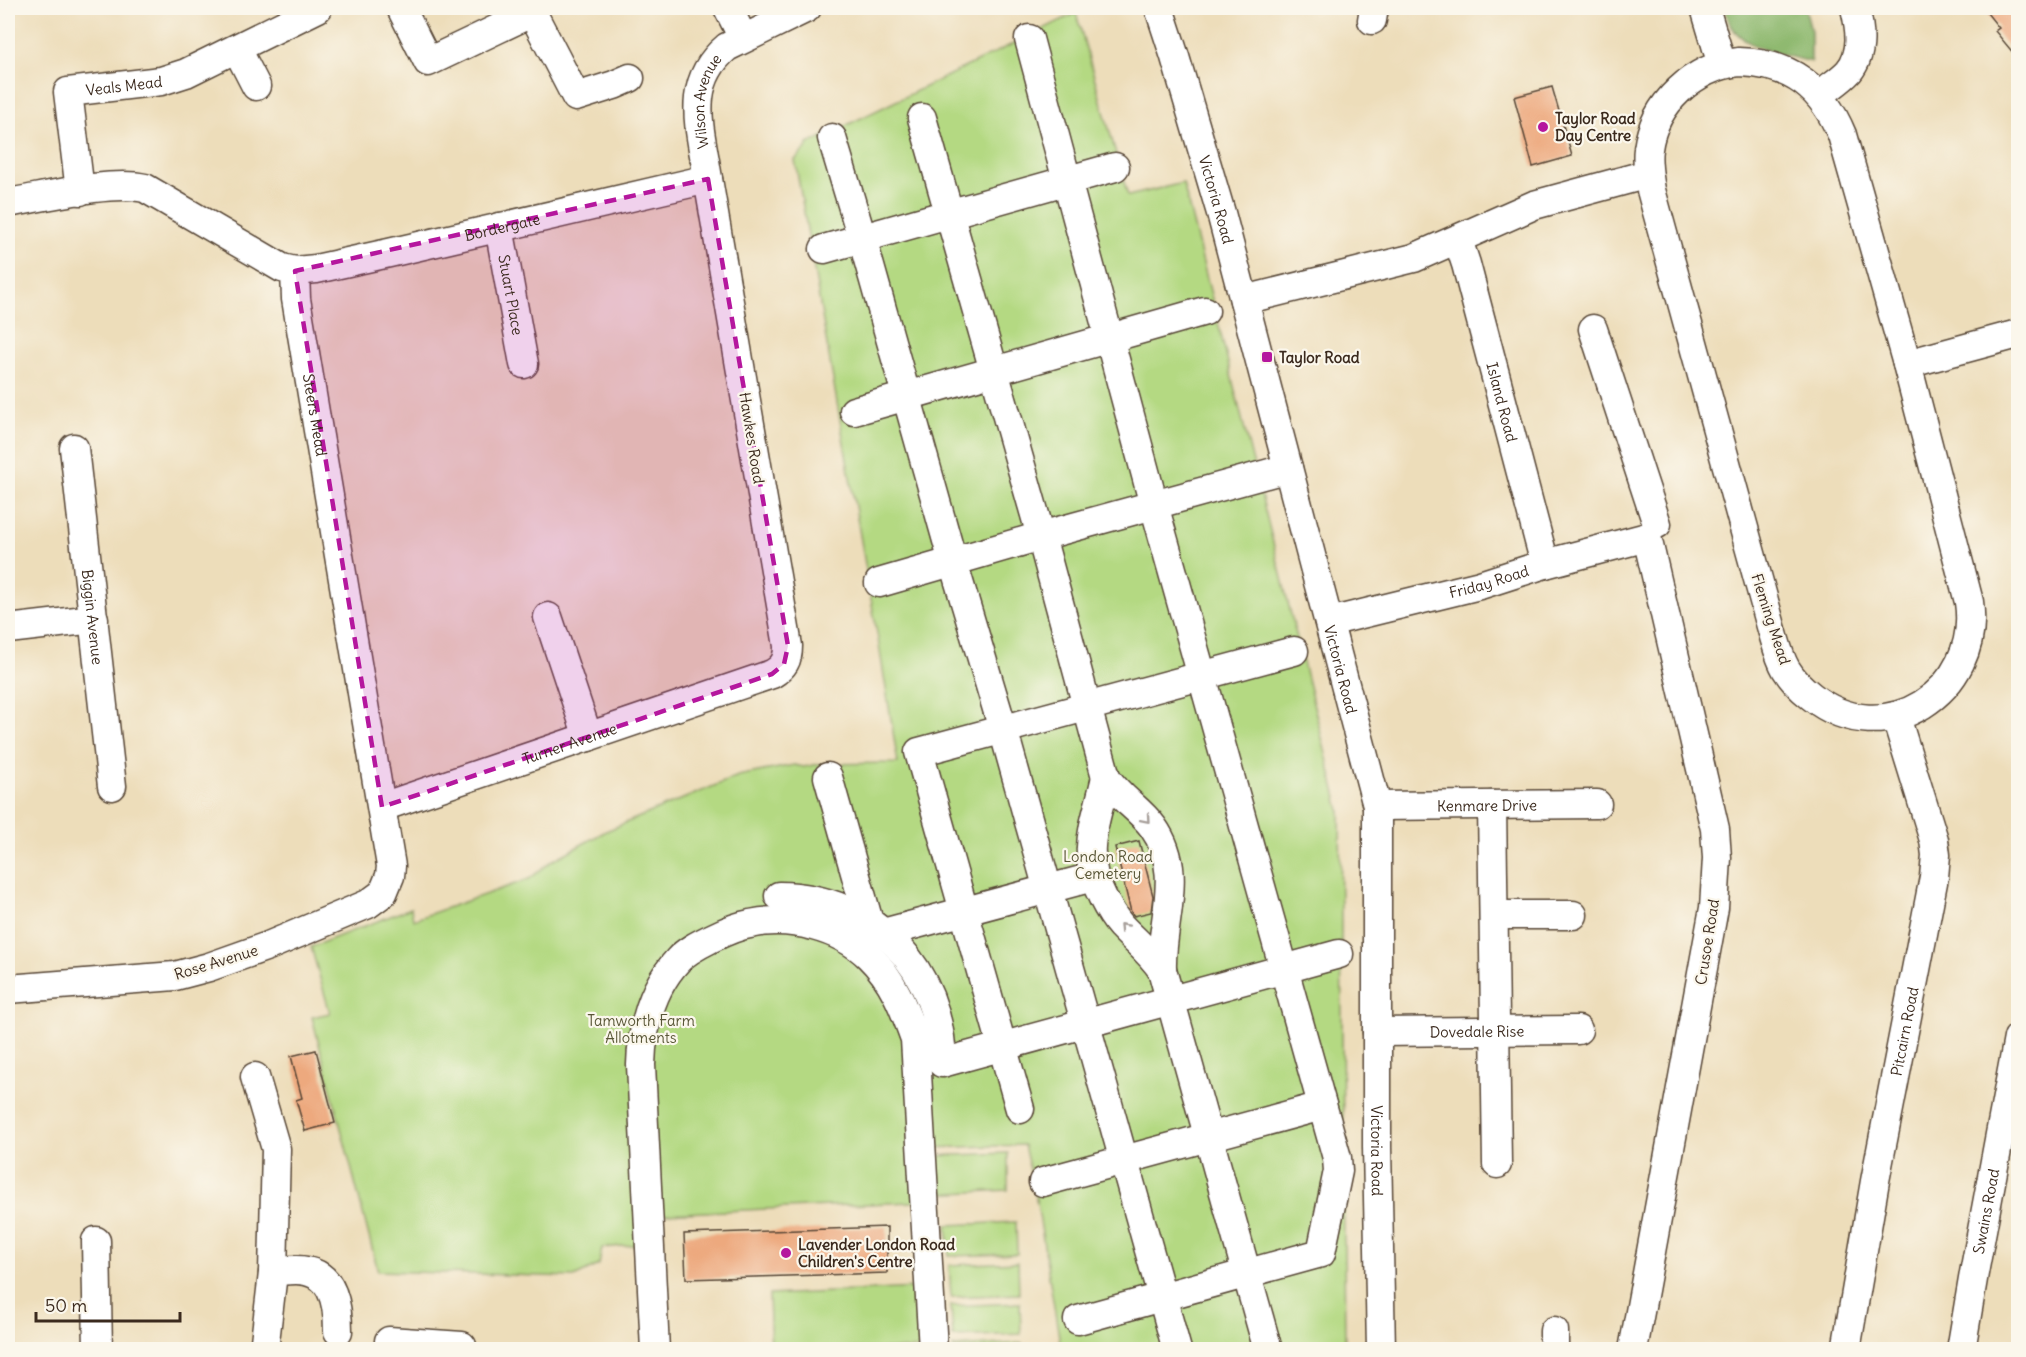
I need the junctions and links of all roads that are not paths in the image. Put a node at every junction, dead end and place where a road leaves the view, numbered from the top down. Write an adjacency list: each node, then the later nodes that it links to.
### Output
1 (318, 8): 11 (street, Veals Mead)
2 (400, 8): 8 (street)
3 (728, 8): 9 (street, Wilson Avenue)
4 (807, 8): 9 (street, Wilson Avenue)
5 (1159, 8): 30 (street, Victoria Road)
6 (1705, 8): 12 (street)
7 (1855, 8): 15 (street)
8 (536, 18): 13 (street)
9 (744, 38): 20 (street, Wilson Avenue)
10 (1029, 39): 21 (street)
11 (237, 49): 14 (street); 22 (street, Veals Mead)
12 (1722, 65): 15 (street, Fleming Mead); 19 (street, Fleming Mead)
13 (630, 78)
14 (256, 86)
15 (1820, 95): 36 (street, Fleming Mead)
16 (922, 118): 24 (street)
17 (832, 138): 26 (street)
18 (1115, 166): 21 (street)
19 (1648, 174): 27 (street); 56 (street, Fleming Mead)
20 (708, 179): 25 (street, Bordergate); 54 (street, Hawkes Road)
21 (1066, 180): 24 (street); 34 (street)
22 (80, 191): 23 (street); 29 (street)
23 (8, 203)
24 (949, 214): 26 (street); 37 (street)
25 (500, 227): 29 (street, Bordergate); 35 (street, Stuart Place)
26 (862, 238): 28 (street); 38 (street)
27 (1458, 240): 30 (street); 46 (street, Island Road)
28 (824, 249)
29 (295, 271): 65 (street, Steers Mead)
30 (1244, 300): 41 (street, Victoria Road)
31 (1205, 311): 34 (street)
32 (1593, 329): 43 (street, Crusoe Road)
33 (2019, 334): 36 (street)
34 (1110, 338): 37 (street); 42 (street)
35 (524, 364)
36 (1907, 364): 56 (street, Fleming Mead)
37 (994, 371): 38 (street); 44 (street)
38 (905, 396): 39 (street); 45 (street)
39 (854, 411)
40 (74, 448): 49 (street, Biggin Avenue)
41 (1288, 468): 42 (street); 50 (street, Victoria Road)
42 (1154, 505): 44 (street); 53 (street)
43 (1652, 531): 46 (street, Friday Road); 107 (street, Crusoe Road)
44 (1041, 536): 45 (street); 55 (street)
45 (953, 562): 47 (street); 57 (street)
46 (1545, 564): 50 (street, Friday Road)
47 (879, 583)
48 (548, 617): 58 (street)
49 (94, 619): 51 (street); 61 (street, Biggin Avenue)
50 (1329, 622): 64 (street, Victoria Road)
51 (8, 629)
52 (1294, 651): 53 (street)
53 (1201, 676): 55 (street); 75 (street)
54 (757, 679): 58 (street, Turner Avenue)
55 (1087, 708): 57 (street); 60 (street)
56 (1896, 717): 108 (street, Pitcairn Road)
57 (1003, 729): 68 (street); 70 (street)
58 (588, 737): 65 (street, Turner Avenue)
59 (828, 777): 73 (street)
60 (1106, 777): 67 (street); 76 (street, one-way to 76)
61 (112, 786)
62 (1597, 804): 63 (street, Kenmare Drive)
63 (1492, 805): 64 (street, Kenmare Drive); 71 (street)
64 (1377, 806): 82 (street, Victoria Road)
65 (382, 807): 66 (street, Steers Mead)
66 (391, 866): 77 (street, Rose Avenue)
67 (1093, 877): 68 (street); 76 (street, one-way to 67)
68 (1048, 889): 70 (street); 79 (street)
69 (779, 896): 73 (street)
70 (964, 911): 73 (street); 84 (street)
71 (1495, 915): 72 (street); 80 (street)
72 (1573, 915)
73 (876, 927): 84 (street)
74 (1339, 954): 75 (street)
75 (1283, 969): 78 (street); 86 (street)
76 (1162, 970): 78 (street)
77 (8, 989)
78 (1170, 1001): 79 (street); 88 (street)
79 (1086, 1024): 84 (street); 89 (street)
80 (1495, 1030): 81 (street, Dovedale Rise); 82 (street, Dovedale Rise); 90 (street)
81 (1578, 1030)
82 (1377, 1032): 106 (street, Victoria Road)
83 (2019, 1038): 109 (street, Swains Road)
84 (1002, 1047): 87 (street)
85 (255, 1077): 93 (street)
86 (1322, 1106): 88 (street); 94 (street)
87 (1020, 1109)
88 (1208, 1138): 89 (street); 94 (street)
89 (1124, 1160): 91 (street); 95 (street)
90 (1497, 1164)
91 (1043, 1182)
92 (96, 1241): 99 (street)
93 (273, 1273): 97 (street); 100 (street)
94 (1246, 1273): 95 (street); 105 (street)
95 (1162, 1296): 96 (street); 104 (street)
96 (1078, 1320)
97 (338, 1331)
98 (388, 1341): 101 (street)
99 (98, 1350)
100 (264, 1350)
101 (462, 1350)
102 (655, 1350): 103 (street)
103 (933, 1350)
104 (1177, 1350)
105 (1268, 1350)
106 (1381, 1350)
107 (1633, 1350)
108 (1846, 1350)
109 (1961, 1350)

